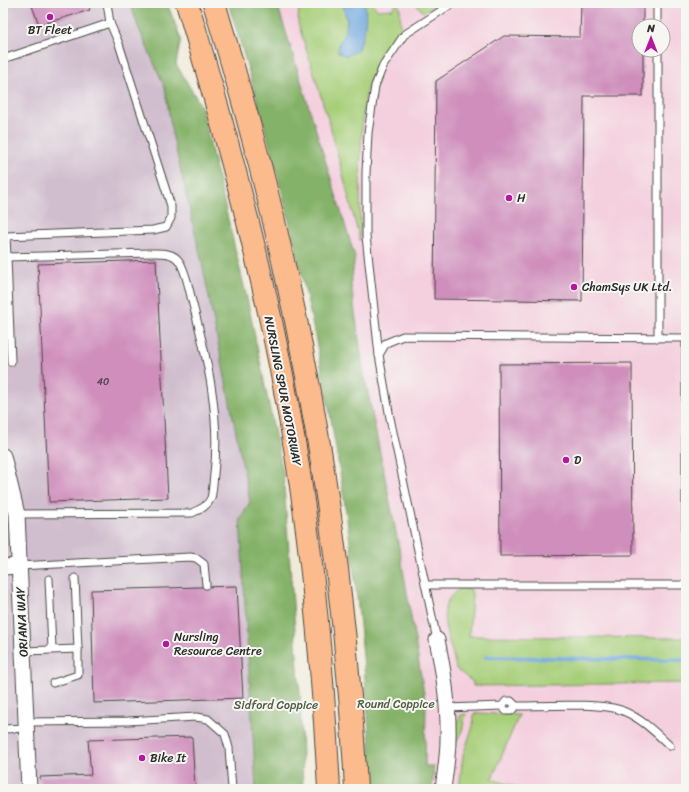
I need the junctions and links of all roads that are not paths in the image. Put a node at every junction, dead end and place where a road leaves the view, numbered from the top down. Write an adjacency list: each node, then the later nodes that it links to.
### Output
1 (107, 3): 7 (lane)
2 (187, 3): 37 (highway, NURSLING SPUR MOTORWAY)
3 (214, 3): 38 (highway, NURSLING SPUR MOTORWAY)
4 (453, 3): 14 (lane)
5 (657, 3): 6 (lane)
6 (657, 18)
7 (110, 23): 9 (lane); 10 (lane)
8 (658, 58): 12 (lane)
9 (3, 59)
10 (5, 236): 11 (lane)
11 (7, 256): 15 (lane); 17 (lane)
12 (658, 338): 13 (lane); 14 (lane)
13 (686, 338): 18 (lane)
14 (379, 355): 24 (lane)
15 (11, 362)
16 (3, 456): 17 (street, ORIANA WAY)
17 (17, 514): 19 (street, ORIANA WAY)
18 (686, 545)
19 (18, 566): 20 (street); 23 (lane); 29 (street, ORIANA WAY)
20 (3, 567)
21 (75, 578): 27 (lane)
22 (49, 579): 28 (lane)
23 (206, 585)
24 (425, 585): 25 (lane); 26 (lane)
25 (686, 585)
26 (437, 640): 31 (street)
27 (78, 649): 28 (lane); 30 (lane)
28 (52, 650): 29 (lane)
29 (24, 651): 32 (street, ORIANA WAY)
30 (53, 683)
31 (447, 708): 34 (lane); 39 (street)
32 (27, 725): 33 (lane); 35 (street, ORIANA WAY); 36 (lane)
33 (3, 729)
34 (670, 746)
35 (29, 789)
36 (232, 789)
37 (329, 789)
38 (356, 789)
39 (443, 789)

